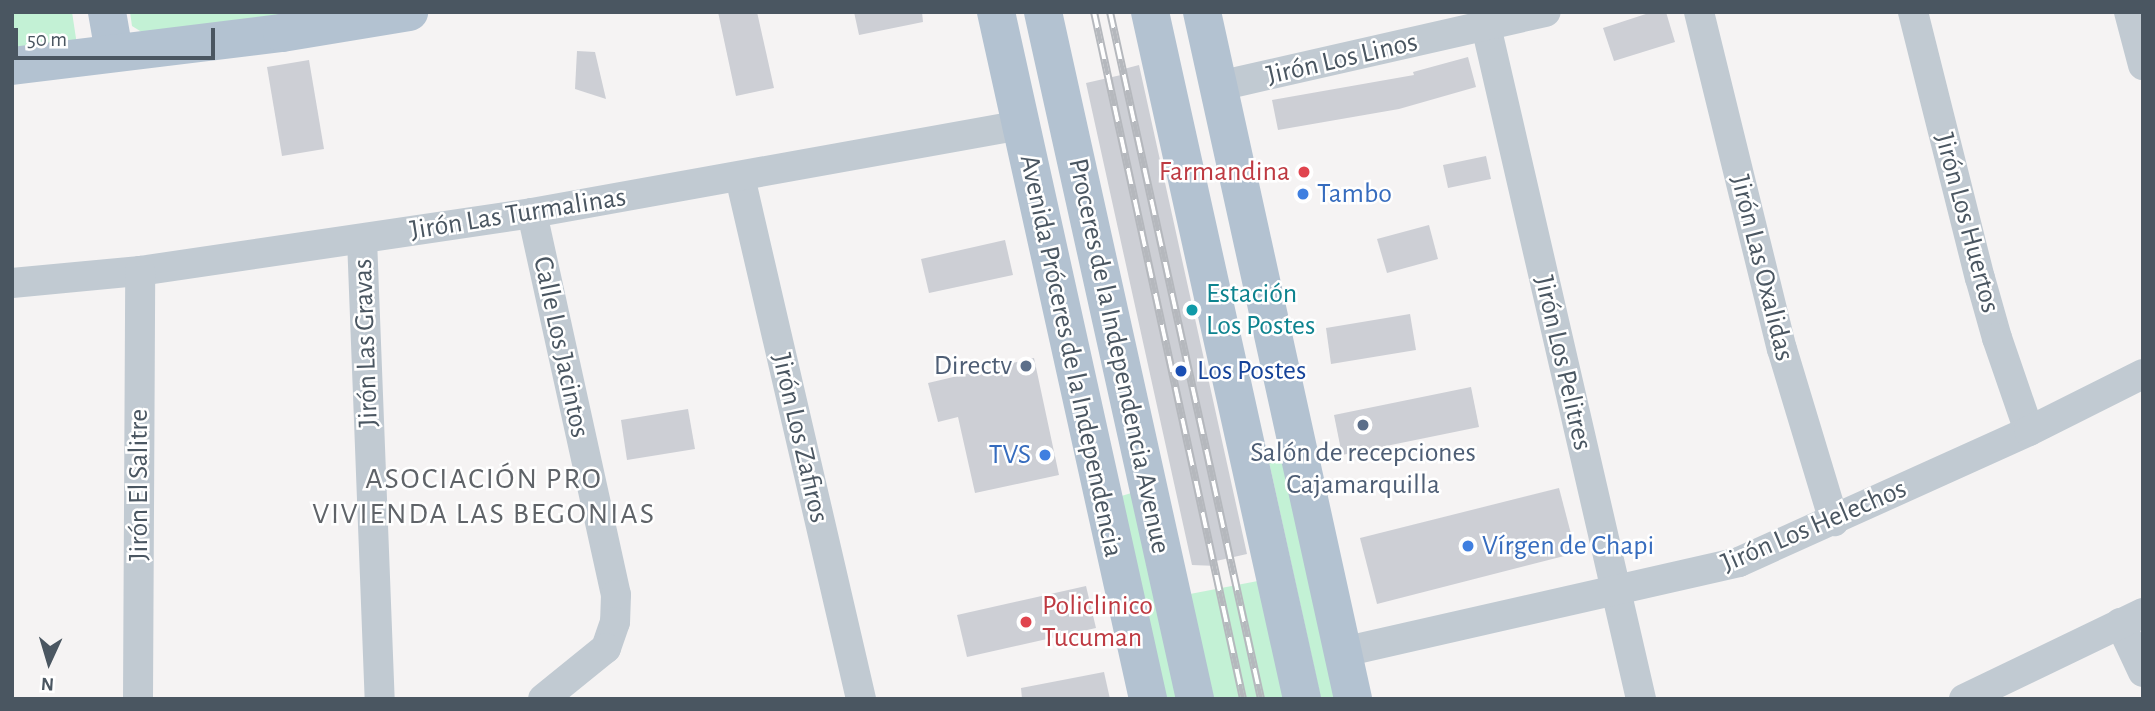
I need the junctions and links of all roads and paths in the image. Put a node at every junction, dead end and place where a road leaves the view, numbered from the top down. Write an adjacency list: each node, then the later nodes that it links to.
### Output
1 (107, 12): 12 (main road)
2 (409, 12): 12 (main road)
3 (1043, 12): 34 (main road, Proceres de la Independencia Avenue)
4 (1150, 12): 35 (main road)
5 (1202, 12): 15 (main road)
6 (1546, 12): 11 (street, Jirón Los Linos)
7 (1699, 12): 24 (street, Jirón Las Oxalidas)
8 (1913, 12): 23 (street, Jirón Los Huertos)
9 (2129, 12): 13 (street)
10 (994, 14): 16 (main road, Avenida Próceres de la Independencia)
11 (1486, 26): 15 (street, Jirón Los Linos); 25 (street, Jirón Los Pelitres)
12 (114, 52): 14 (main road)
13 (2143, 65)
14 (12, 66)
15 (1219, 86): 27 (main road)
16 (1020, 125): 17 (street, Jirón Las Turmalinas); 33 (main road, Avenida Próceres de la Independencia)
17 (740, 177): 18 (street, Jirón Las Turmalinas); 32 (street, Jirón Los Zafiros)
18 (532, 213): 19 (street, Jirón Las Turmalinas); 31 (street, Calle Los Jacintos)
19 (362, 239): 20 (street, Jirón Las Turmalinas); 30 (street, Jirón Las Gravas)
20 (140, 271): 21 (street, Jirón Las Turmalinas); 29 (street, Jirón El Salitre)
21 (12, 283)
22 (2143, 374): 23 (street, Jirón Los Helechos)
23 (2029, 431): 24 (street, Jirón Los Helechos)
24 (1834, 521): 25 (street, Jirón Los Helechos)
25 (1616, 592): 27 (street, Jirón Los Helechos); 37 (street, Jirón Los Pelitres)
26 (2131, 618): 28 (street); 38 (street)
27 (1343, 652): 36 (main road)
28 (2143, 672)
29 (138, 699)
30 (380, 699)
31 (543, 699)
32 (861, 699)
33 (1148, 699)
34 (1195, 699)
35 (1302, 699)
36 (1353, 699)
37 (1640, 699)
38 (1964, 699)

